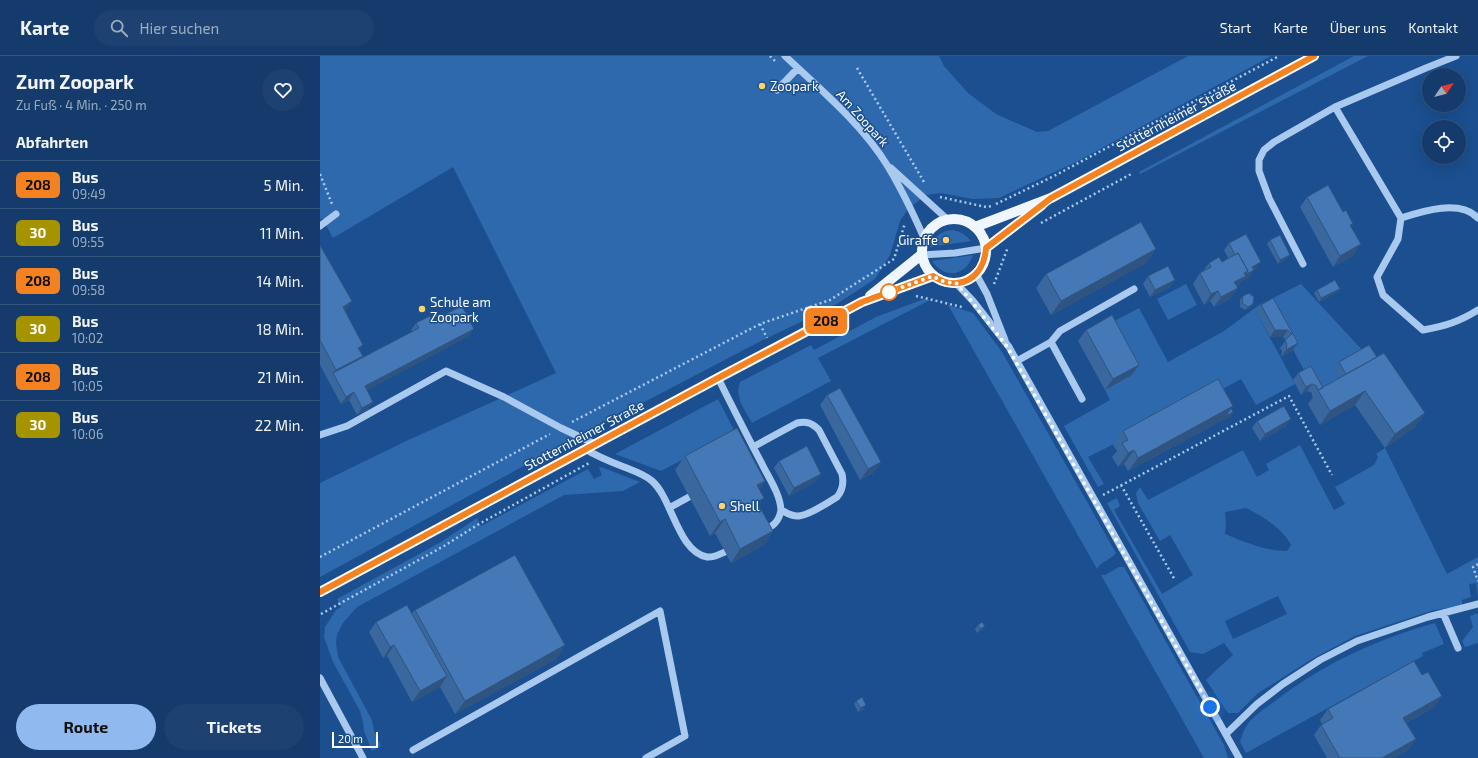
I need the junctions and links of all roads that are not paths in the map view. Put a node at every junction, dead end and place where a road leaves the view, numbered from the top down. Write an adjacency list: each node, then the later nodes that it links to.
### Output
1 (785, 56): 4 (street, Am Zoopark)
2 (1314, 56): 8 (main road, Stotternheimer Straße)
3 (1456, 56): 6 (street)
4 (798, 68): 5 (street); 7 (street, Am Zoopark)
5 (777, 90)
6 (1335, 107): 10 (street); 18 (street)
7 (886, 164): 12 (street, Am Zoopark); 15 (street, Am Zoopark)
8 (1051, 198): 14 (main road); 16 (main road)
9 (336, 214): 13 (street)
10 (1401, 218): 11 (street); 24 (street)
11 (1478, 218)
12 (947, 219): 14 (main road); 15 (main road)
13 (320, 226)
14 (975, 226): 16 (main road)
15 (924, 238): 17 (main road)
16 (986, 248): 17 (street); 19 (main road)
17 (921, 255): 20 (main road); 23 (main road)
18 (1303, 264)
19 (976, 274): 21 (main road); 26 (street)
20 (933, 276): 21 (main road); 23 (main road)
21 (956, 283): 26 (street)
22 (1134, 289): 25 (street)
23 (862, 302): 28 (main road, Stotternheimer Straße)
24 (1478, 310)
25 (1051, 342): 27 (street); 29 (street)
26 (1008, 348): 27 (street)
27 (1017, 361): 44 (street)
28 (718, 378): 31 (main road, Stotternheimer Straße); 32 (street)
29 (1082, 399)
30 (320, 435): 31 (street)
31 (595, 444): 33 (main road, Stotternheimer Straße)
32 (753, 447): 36 (street); 36 (street)
33 (585, 449): 35 (street); 39 (main road, Stotternheimer Straße)
34 (689, 497): 35 (street)
35 (669, 508): 38 (street)
36 (781, 510): 37 (street)
37 (758, 534)
38 (725, 552)
39 (320, 592)
40 (1478, 604): 41 (street)
41 (1443, 613): 42 (street); 44 (street)
42 (1458, 648)
43 (320, 678): 46 (street)
44 (1226, 734): 48 (street)
45 (413, 750): 47 (street)
46 (363, 758)
47 (646, 758)
48 (1239, 758)

